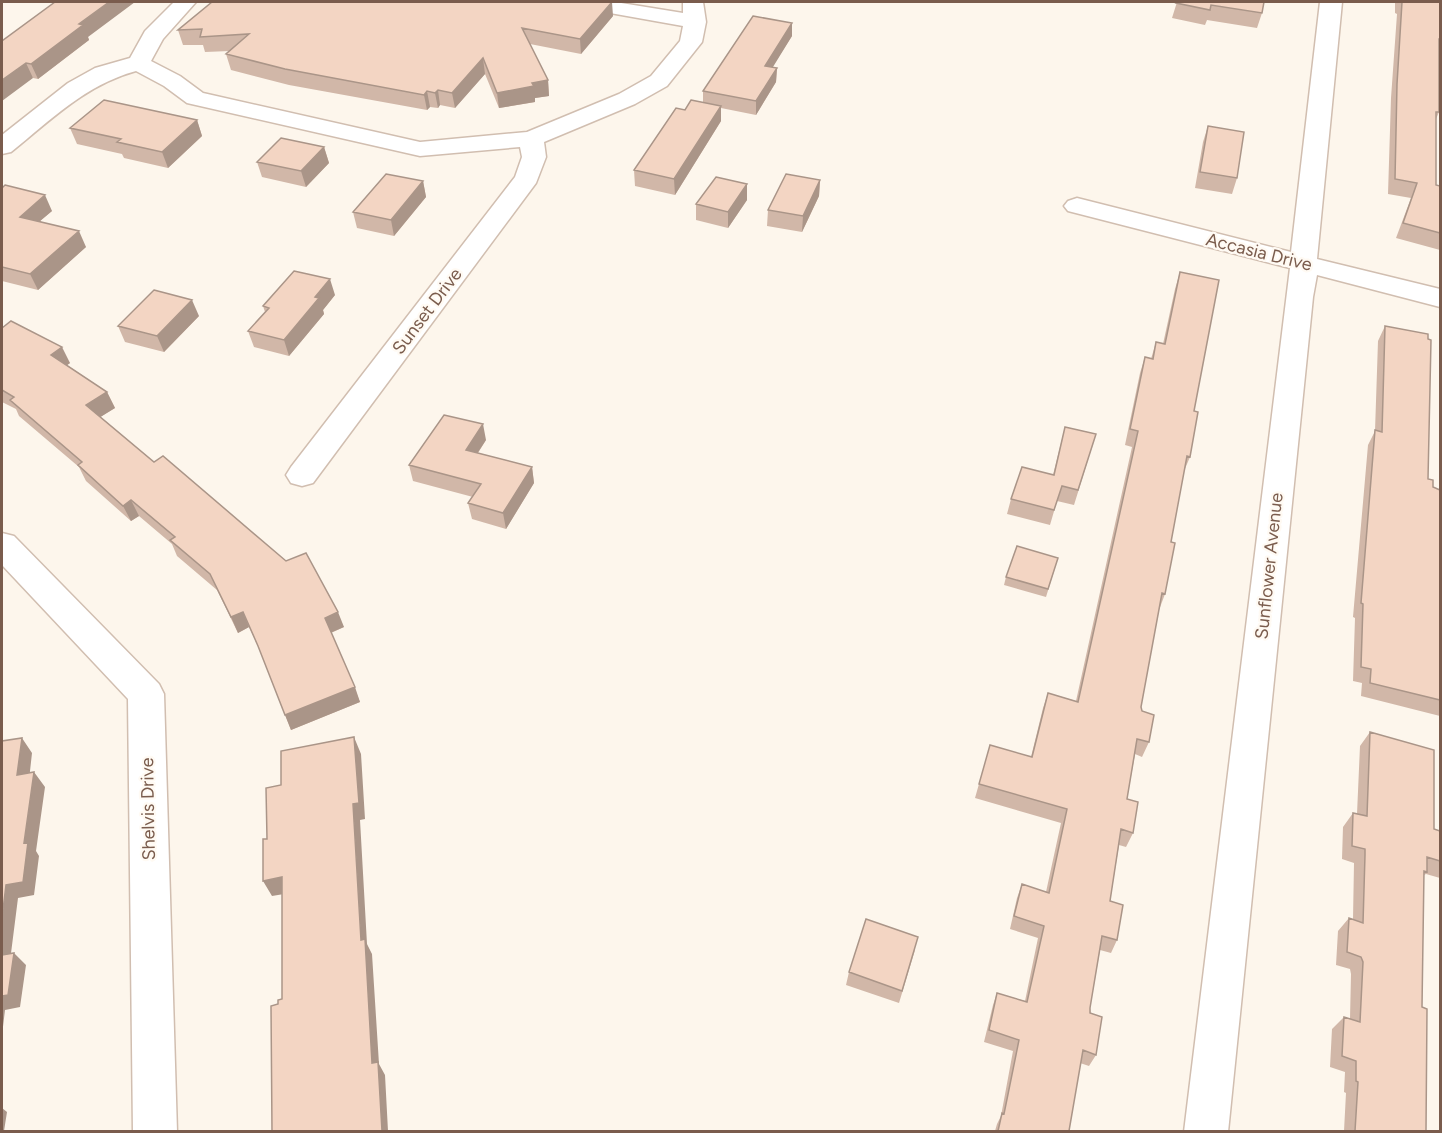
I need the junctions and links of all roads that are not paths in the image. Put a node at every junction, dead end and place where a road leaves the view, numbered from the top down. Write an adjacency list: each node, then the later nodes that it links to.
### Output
1 (185, 2): 5 (street)
2 (582, 2): 4 (street)
3 (1331, 2): 9 (street, Sunflower Avenue)
4 (694, 12): 6 (street)
5 (139, 63): 6 (street); 7 (street)
6 (531, 139): 11 (street, Sunset Drive)
7 (2, 147)
8 (1077, 206): 9 (street, Accasia Drive)
9 (1304, 263): 10 (street, Accasia Drive); 14 (street, Sunflower Avenue)
10 (1440, 298)
11 (302, 475)
12 (2, 545): 13 (street, Shelvis Drive)
13 (154, 1131)
14 (1206, 1131)

